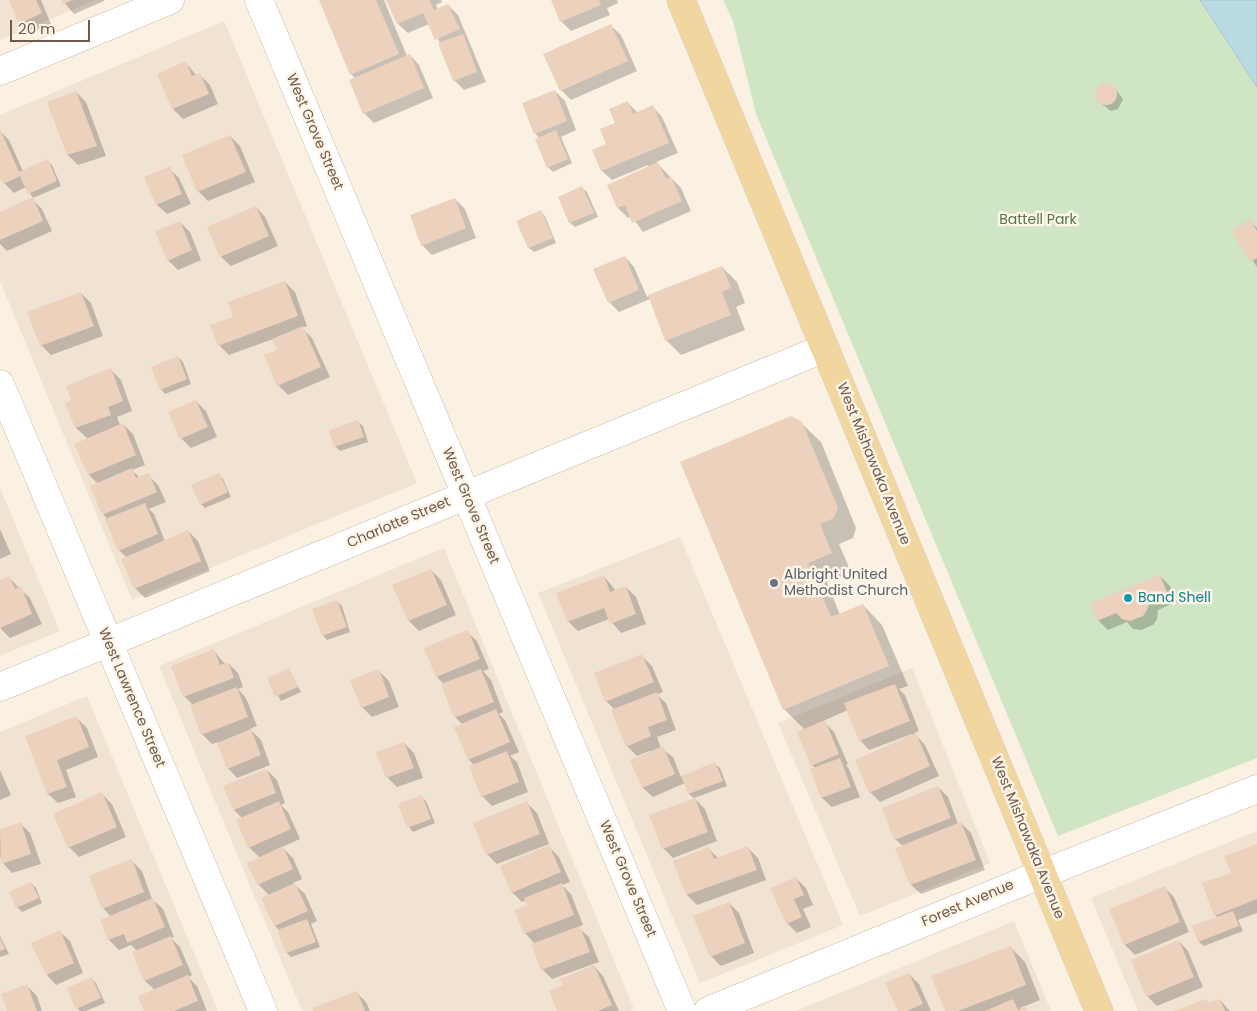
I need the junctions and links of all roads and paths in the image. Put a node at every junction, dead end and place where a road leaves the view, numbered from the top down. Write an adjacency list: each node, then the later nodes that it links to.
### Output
1 (170, 0): 4 (street)
2 (259, 0): 7 (street, West Grove Street)
3 (681, 0): 5 (main road, West Mishawaka Avenue)
4 (0, 71)
5 (825, 348): 7 (street, Charlotte Street); 11 (main road, West Mishawaka Avenue)
6 (0, 384): 8 (street, West Lawrence Street)
7 (465, 496): 8 (street, Charlotte Street); 13 (street, West Grove Street)
8 (108, 643): 9 (street, Charlotte Street); 12 (street, West Lawrence Street)
9 (0, 687)
10 (1257, 789): 11 (street, Forest Avenue)
11 (1042, 874): 14 (street, Forest Avenue); 15 (main road, West Mishawaka Avenue)
12 (263, 1011)
13 (682, 1011)
14 (708, 1011)
15 (1099, 1011)

